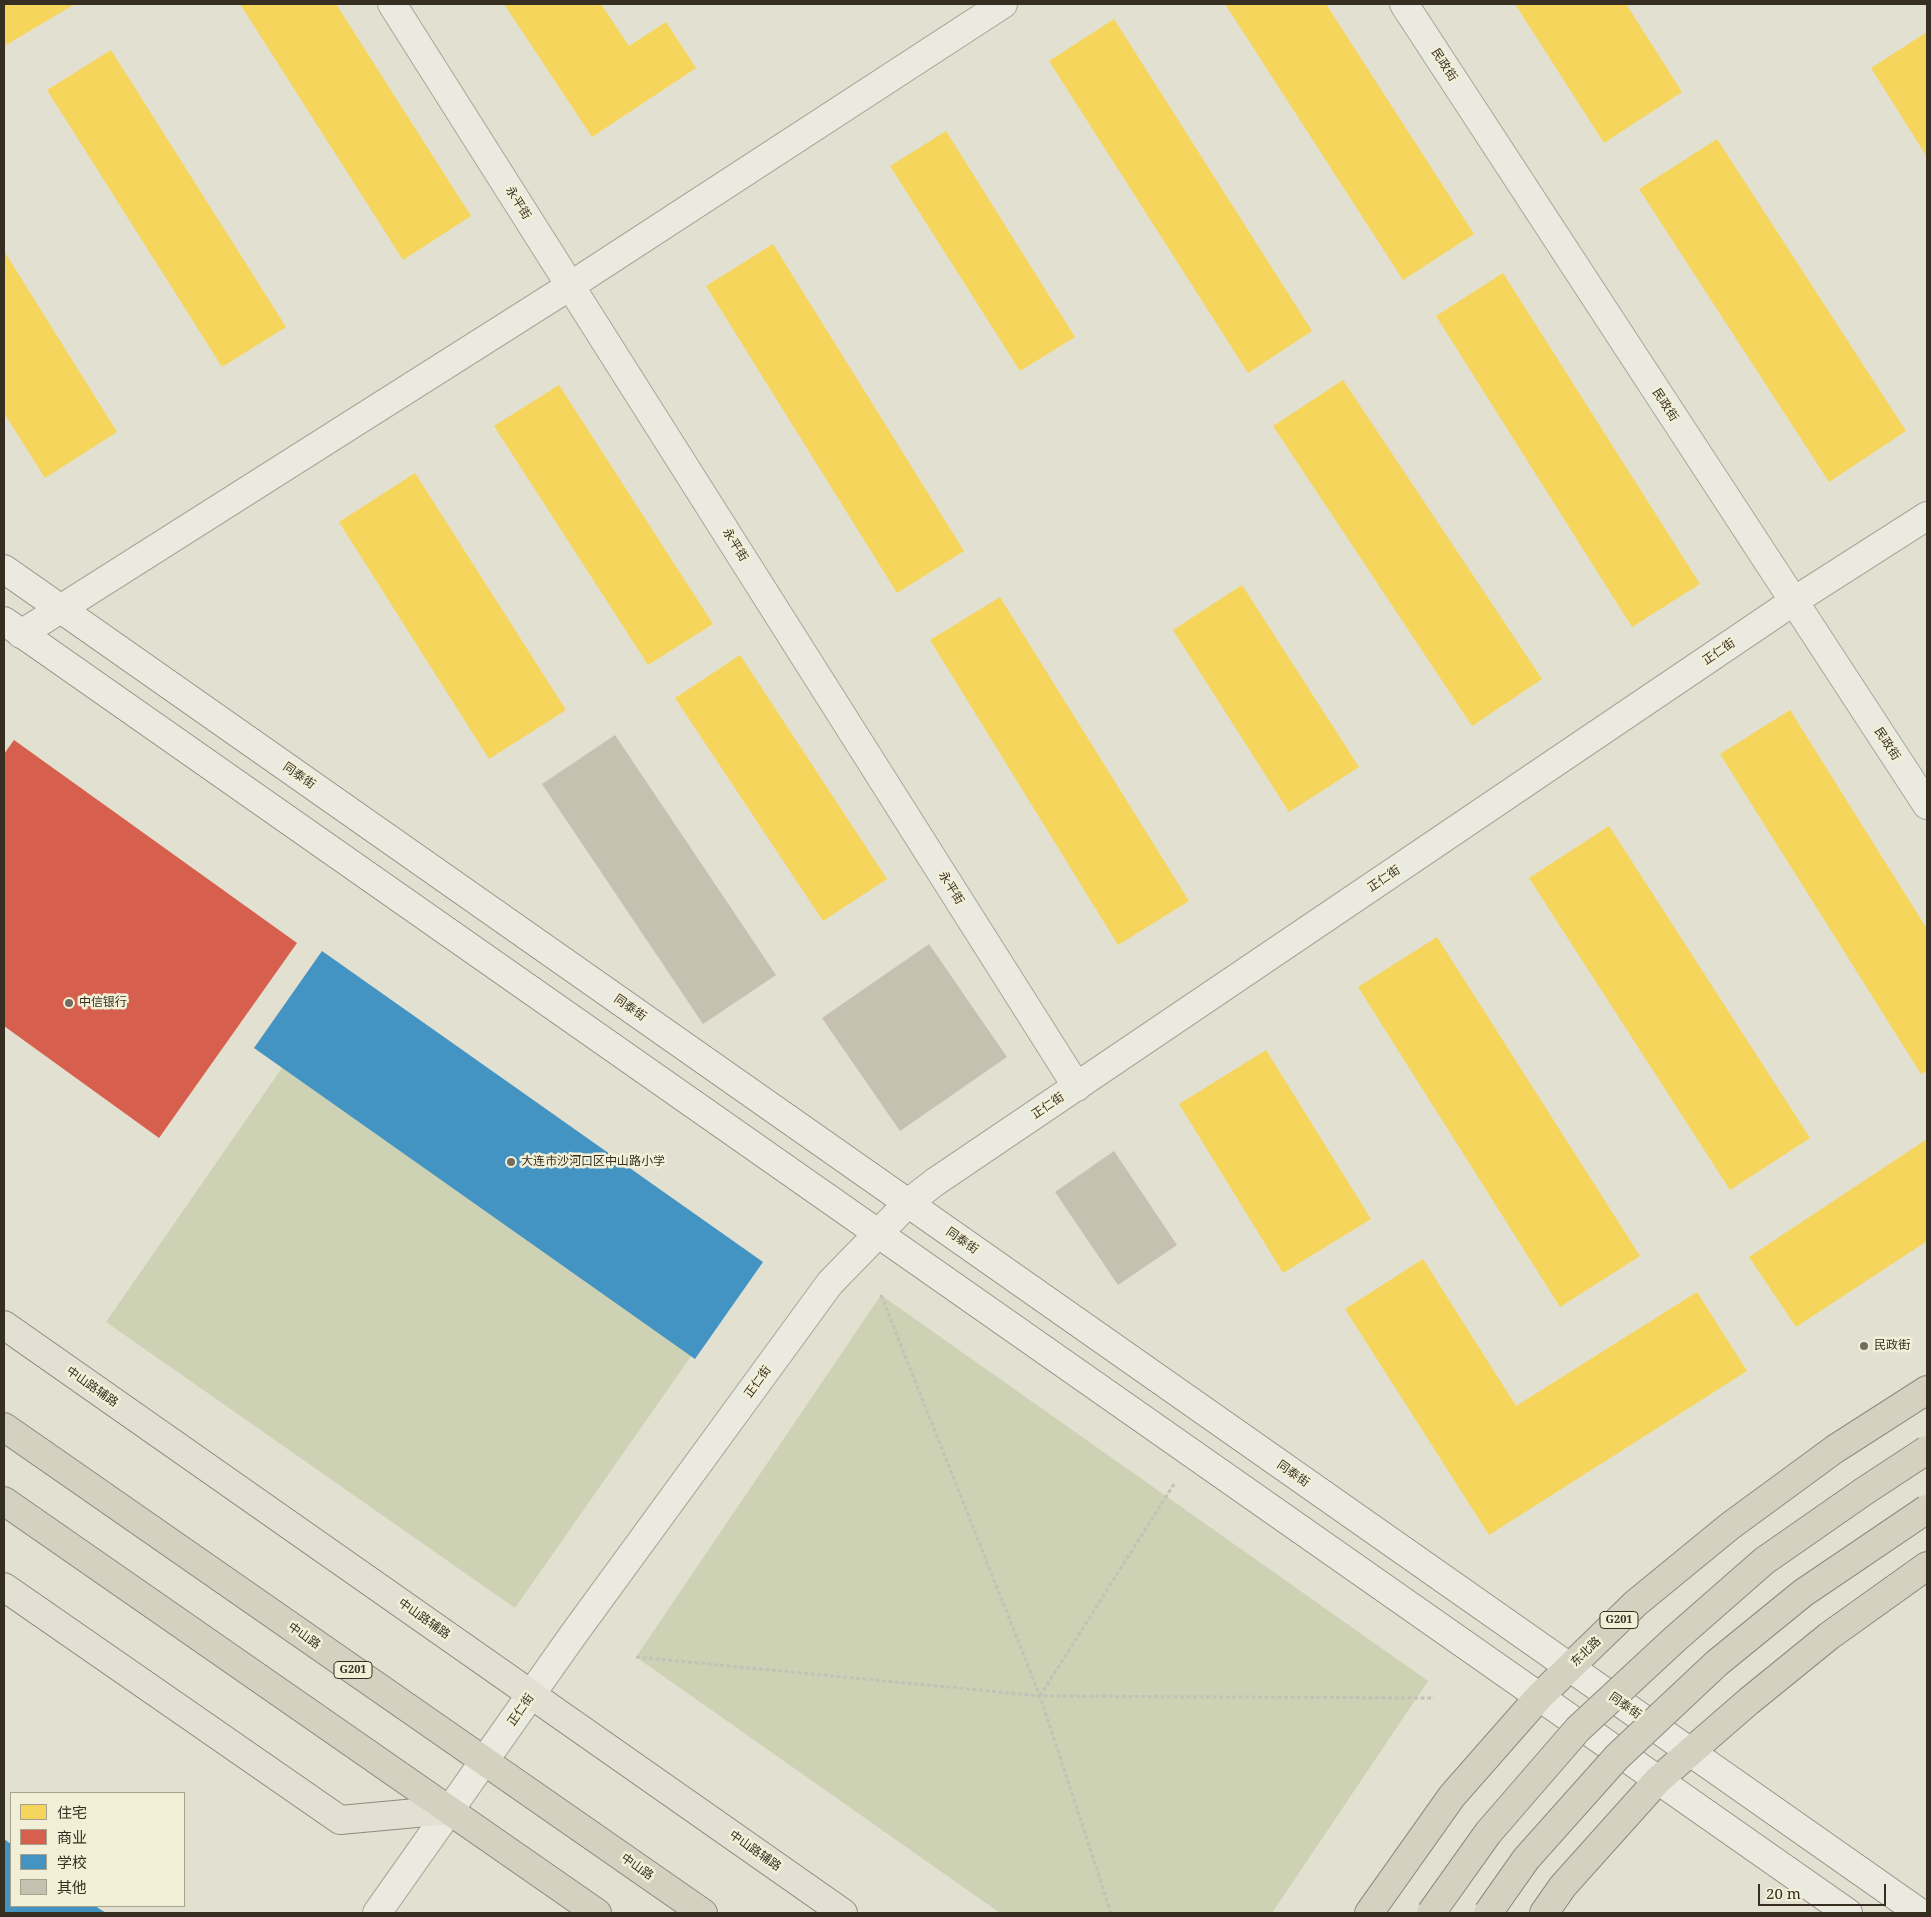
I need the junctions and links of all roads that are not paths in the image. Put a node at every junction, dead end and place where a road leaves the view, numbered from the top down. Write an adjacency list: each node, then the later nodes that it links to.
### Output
1 (392, 4): 4 (street, 永平街)
2 (1003, 4): 4 (street)
3 (1404, 4): 7 (street, 民政街)
4 (570, 286): 8 (street); 11 (street, 永平街)
5 (1927, 516): 7 (street, 正仁街)
6 (4, 569): 8 (street, 同泰街)
7 (1794, 601): 10 (street, 民政街); 11 (street, 正仁街)
8 (61, 608): 9 (street); 12 (street, 同泰街)
9 (12, 628): 13 (street)
10 (1927, 805)
11 (1078, 1087): 12 (street, 正仁街)
12 (908, 1203): 13 (street, 正仁街); 22 (street, 同泰街)
13 (878, 1234): 23 (street, 正仁街); 24 (street)
14 (4, 1325): 23 (main road, 中山路辅路)
15 (1927, 1390): 22 (highway, 东北路 / G201)
16 (4, 1427): 26 (highway, 中山路 / G201)
17 (1927, 1450): 34 (highway, bridge)
18 (4, 1501): 28 (highway)
19 (1927, 1509): 35 (highway, bridge)
20 (1927, 1566): 25 (highway)
21 (4, 1587): 28 (main road)
22 (1570, 1668): 24 (highway, 东北路 / G201); 25 (street, 同泰街)
23 (532, 1695): 26 (street, 正仁街); 32 (main road, 中山路辅路)
24 (1539, 1697): 27 (street); 33 (highway, 东北路 / G201)
25 (1690, 1752): 27 (highway); 38 (street, 同泰街)
26 (485, 1761): 28 (street, 正仁街); 31 (highway, 中山路 / G201)
27 (1658, 1780): 36 (highway); 37 (street)
28 (449, 1810): 29 (street, 正仁街); 30 (highway)
29 (377, 1913)
30 (597, 1913)
31 (703, 1913)
32 (844, 1913)
33 (1369, 1913)
34 (1431, 1913)
35 (1488, 1913)
36 (1544, 1913)
37 (1848, 1913)
38 (1920, 1913)

